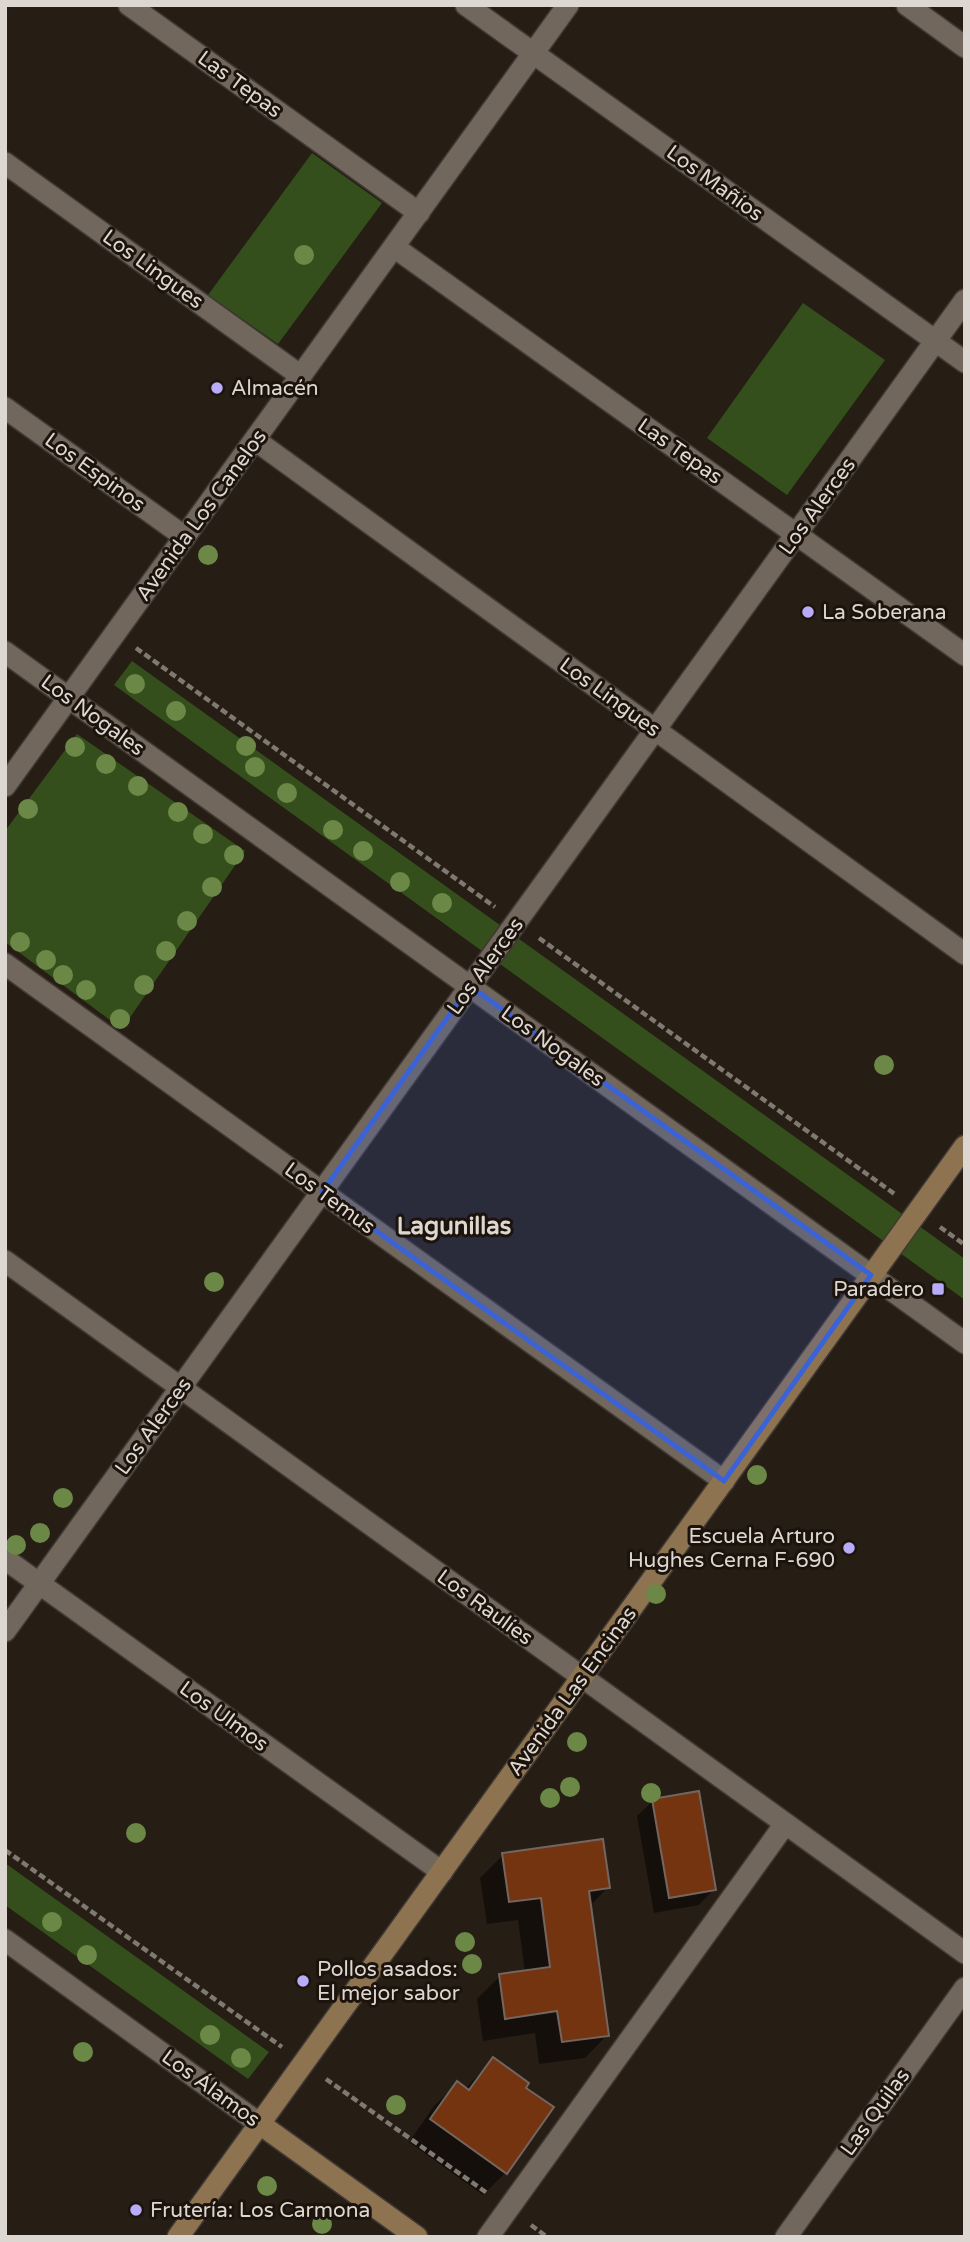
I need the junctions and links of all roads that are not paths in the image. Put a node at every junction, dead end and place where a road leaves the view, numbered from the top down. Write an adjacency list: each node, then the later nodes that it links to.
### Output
1 (129, 5): 8 (street, Las Tepas)
2 (466, 5): 6 (street, Los Mañíos)
3 (568, 5): 6 (street, Avenida Los Canelos)
4 (907, 5): 5 (street)
5 (965, 47)
6 (533, 53): 8 (street, Avenida Los Canelos); 11 (street, Los Mañíos)
7 (5, 163): 13 (street, Los Lingues)
8 (419, 213): 9 (street, Avenida Los Canelos)
9 (394, 247): 13 (street, Avenida Los Canelos); 16 (street, Las Tepas)
10 (965, 300): 11 (street, Los Alerces)
11 (936, 341): 12 (street, Los Mañíos); 16 (street, Los Alerces)
12 (965, 362)
13 (301, 376): 15 (street, Avenida Los Canelos)
14 (5, 408): 17 (street, Los Espinos)
15 (255, 440): 17 (street, Avenida Los Canelos); 21 (street, Los Lingues)
16 (796, 534): 19 (street, Las Tepas); 21 (street, Los Alerces)
17 (185, 537): 20 (street, Avenida Los Canelos)
18 (5, 652): 20 (street, Los Nogales)
19 (965, 655)
20 (69, 698): 22 (street, Avenida Los Canelos); 25 (street, Los Nogales)
21 (655, 730): 23 (street, Los Lingues); 25 (street, Los Alerces)
22 (5, 786)
23 (965, 954)
24 (5, 964): 27 (street, Los Temus)
25 (470, 986): 27 (street, Los Alerces); 29 (street, Los Nogales)
26 (965, 1146): 29 (street, Avenida Las Encinas)
27 (322, 1192): 31 (street, Los Alerces); 32 (street, Los Temus)
28 (5, 1261): 31 (street, Los Raulíes)
29 (871, 1275): 30 (street, Los Nogales); 32 (street, Avenida Las Encinas)
30 (965, 1343)
31 (181, 1387): 34 (street, Los Alerces); 36 (street, Los Raulíes)
32 (724, 1480): 36 (street, Avenida Las Encinas)
33 (5, 1559): 34 (street, Los Ulmos)
34 (39, 1584): 35 (street, Los Alerces); 38 (street, Los Ulmos)
35 (5, 1631)
36 (582, 1677): 37 (street, Los Raulíes); 38 (street, Avenida Las Encinas)
37 (785, 1824): 40 (street, Los Raulíes); 45 (street)
38 (442, 1872): 42 (street, Avenida Las Encinas)
39 (5, 1940): 42 (street, Los Álamos)
40 (965, 1953)
41 (965, 1988): 46 (street, Las Quilas)
42 (260, 2124): 43 (street, Avenida Las Encinas); 44 (street, Los Álamos)
43 (178, 2237)
44 (418, 2237)
45 (488, 2237)
46 (786, 2237)

